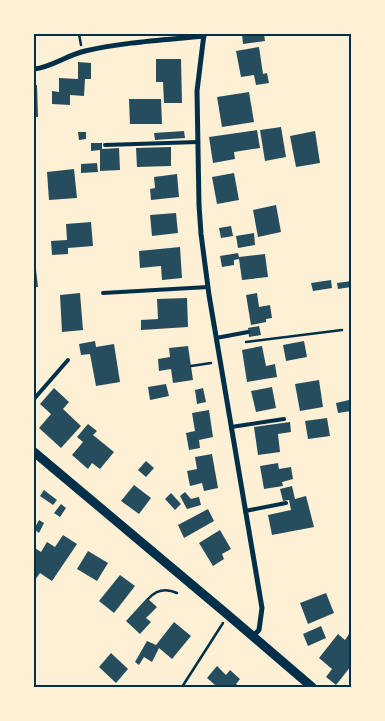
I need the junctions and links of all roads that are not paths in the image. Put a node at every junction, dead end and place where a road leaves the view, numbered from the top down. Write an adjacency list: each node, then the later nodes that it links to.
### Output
1 (204, 35): 2 (street); 3 (street)
2 (34, 69)
3 (198, 142): 4 (lane); 5 (street)
4 (105, 146)
5 (208, 287): 6 (lane); 8 (street)
6 (103, 293)
7 (248, 332): 8 (lane)
8 (216, 338): 12 (street)
9 (68, 360): 10 (lane)
10 (34, 399)
11 (284, 419): 12 (lane)
12 (231, 427): 15 (street)
13 (34, 452): 16 (street)
14 (286, 503): 15 (lane)
15 (245, 511): 16 (street)
16 (253, 636): 17 (street)
17 (312, 687)

